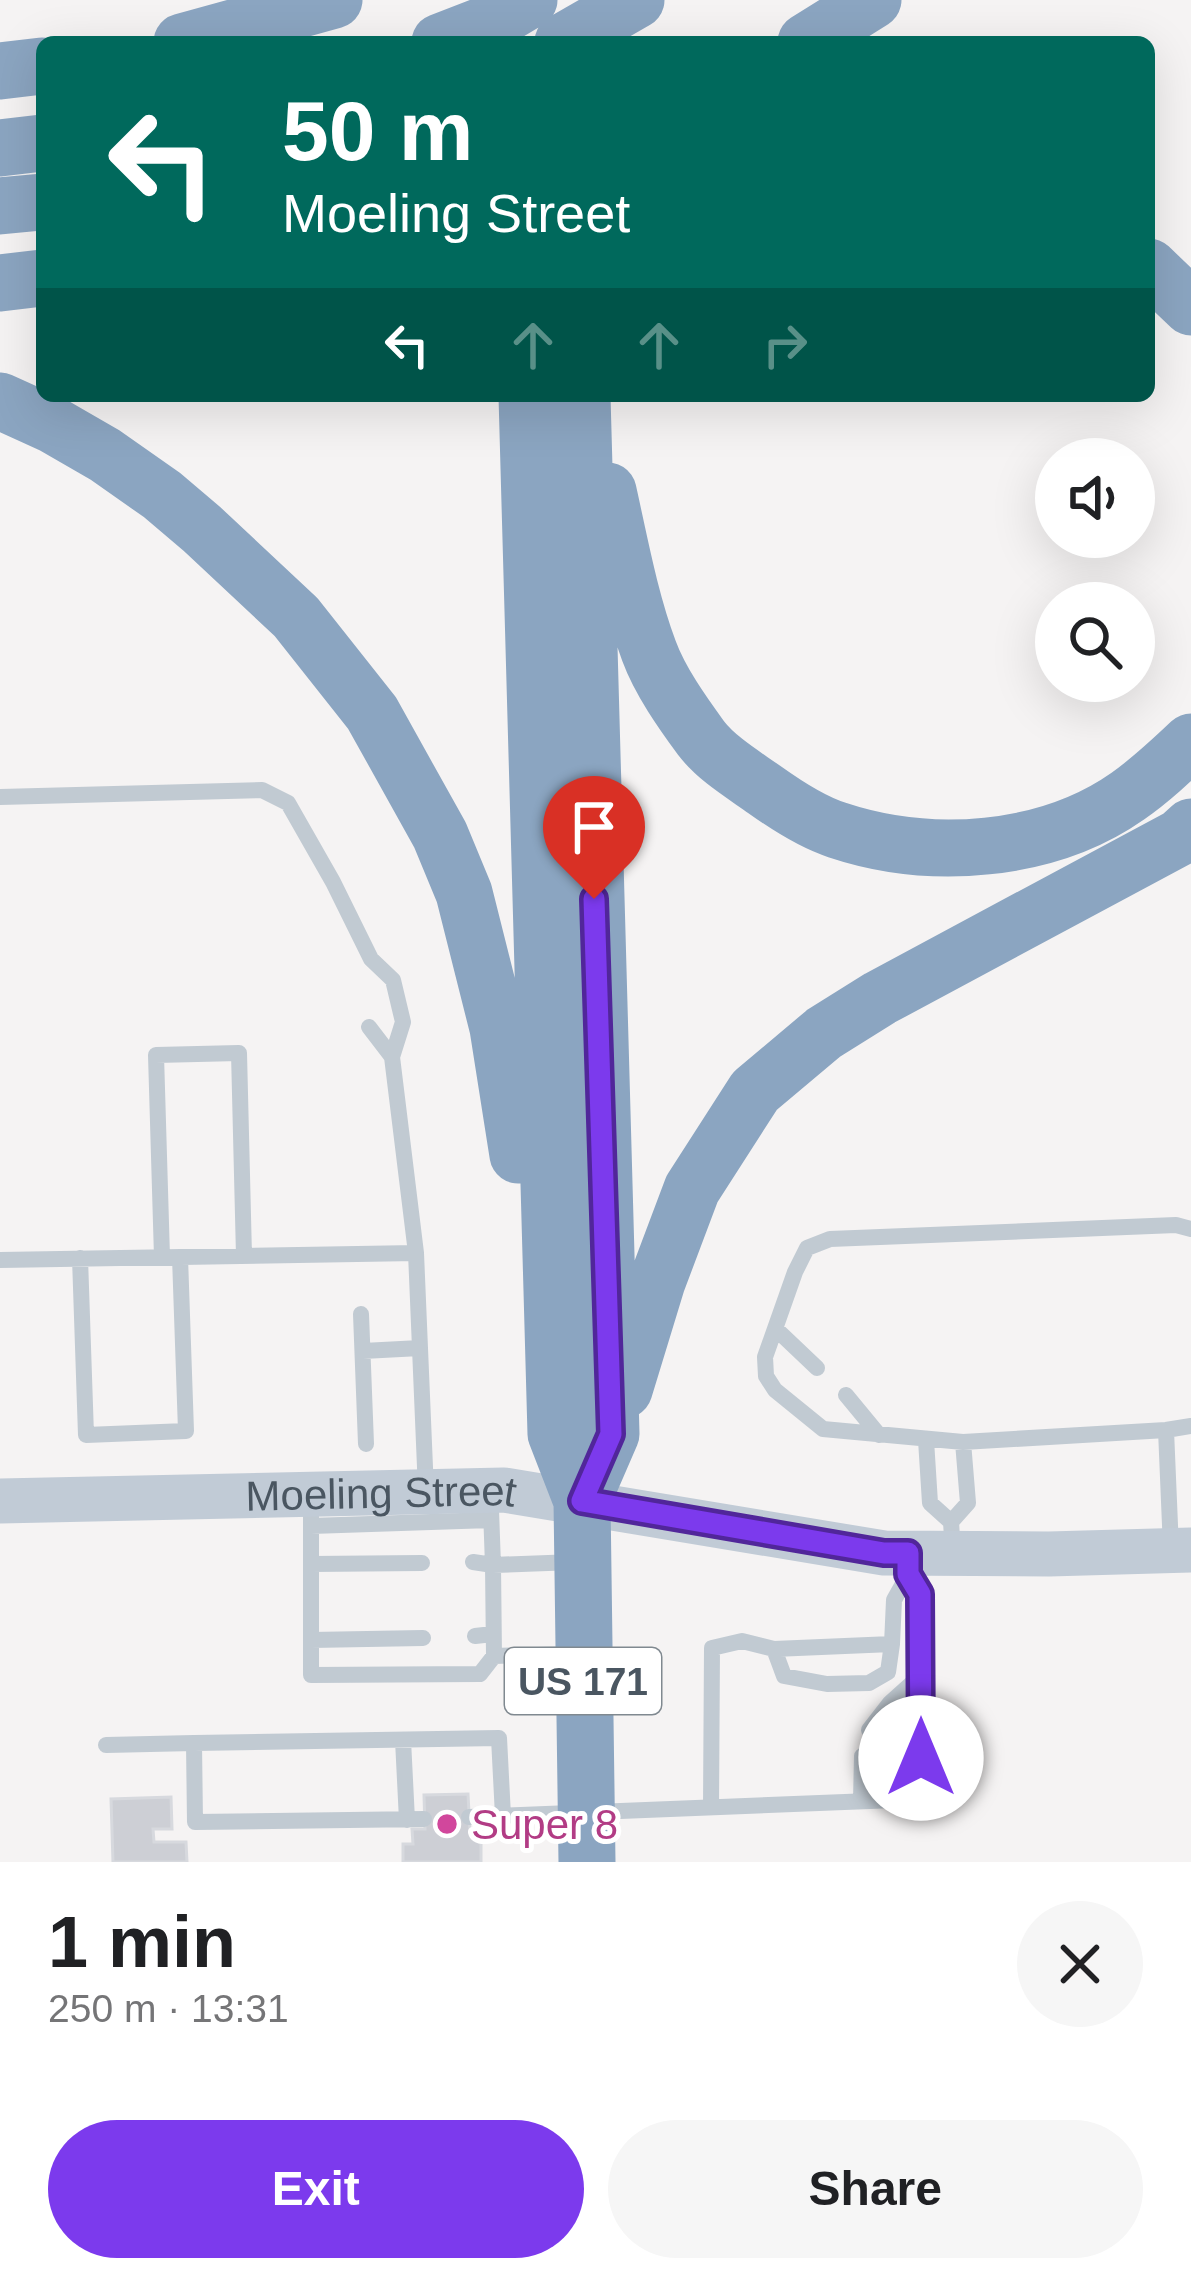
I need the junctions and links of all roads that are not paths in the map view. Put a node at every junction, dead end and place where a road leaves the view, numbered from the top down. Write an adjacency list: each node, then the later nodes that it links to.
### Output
1 (334, 0): 7 (highway)
2 (516, 0): 9 (highway)
3 (529, 0): 8 (highway)
4 (577, 0): 11 (highway)
5 (636, 0): 10 (highway)
6 (873, 0): 12 (highway)
7 (204, 36)
8 (456, 36)
9 (517, 36)
10 (573, 36)
11 (577, 36)
12 (816, 36)
13 (36, 67): 14 (highway)
14 (0, 71)
15 (36, 144): 16 (highway)
16 (0, 148)
17 (36, 203): 18 (highway)
18 (0, 206)
19 (1155, 273): 22 (highway)
20 (36, 279): 21 (highway)
21 (0, 283)
22 (1191, 307)
23 (0, 401): 48 (highway)
24 (526, 402): 48 (highway, US 171)
25 (584, 402): 48 (highway, US 171)
26 (585, 402): 27 (highway)
27 (1191, 742)
28 (0, 797): 30 (lane)
29 (1191, 827): 48 (highway)
30 (371, 959): 31 (lane); 33 (lane)
31 (364, 983)
32 (369, 1028): 33 (lane)
33 (392, 1057): 35 (lane)
34 (1191, 1229): 41 (lane)
35 (416, 1252): 36 (lane); 42 (lane)
36 (244, 1256): 37 (lane); 37 (lane)
37 (171, 1257): 38 (lane); 38 (lane)
38 (80, 1258): 39 (lane)
39 (0, 1260)
40 (361, 1314): 43 (lane)
41 (777, 1330): 44 (lane); 49 (lane)
42 (420, 1348): 43 (lane); 53 (lane)
43 (363, 1351): 52 (lane)
44 (817, 1368)
45 (847, 1395): 49 (lane)
46 (1191, 1426): 47 (lane)
47 (1166, 1430): 51 (lane); 59 (lane)
48 (584, 1434): 55 (highway, US 171)
49 (879, 1435): 50 (lane)
50 (926, 1440): 51 (lane); 58 (lane)
51 (964, 1442): 58 (lane)
52 (366, 1444)
53 (426, 1492): 56 (street, Moeling Street); 57 (street, Moeling Street)
54 (0, 1501): 57 (street, Moeling Street)
55 (582, 1501): 56 (street, Moeling Street); 61 (highway, US 171); 64 (street, Moeling Street)
56 (491, 1506): 57 (lane); 65 (lane)
57 (311, 1510): 63 (lane)
58 (952, 1538): 59 (street, Moeling Street); 64 (street, Moeling Street)
59 (1181, 1550)
60 (473, 1562): 65 (lane)
61 (583, 1562): 65 (lane); 70 (highway, US 171)
62 (422, 1563): 63 (lane)
63 (311, 1564): 67 (lane)
64 (908, 1564): 68 (lane); 72 (lane)
65 (493, 1565): 71 (lane)
66 (423, 1638): 67 (lane)
67 (311, 1640): 71 (lane)
68 (892, 1644): 69 (lane); 69 (lane)
69 (774, 1649): 79 (lane)
70 (583, 1654): 71 (lane); 82 (highway, US 171)
71 (494, 1656)
72 (920, 1676): 73 (lane); 78 (lane)
73 (869, 1730)
74 (404, 1740): 75 (lane); 75 (lane); 80 (lane)
75 (194, 1744): 76 (lane)
76 (106, 1745)
77 (862, 1756): 78 (lane)
78 (860, 1800): 79 (lane)
79 (711, 1807): 82 (lane)
80 (502, 1816): 81 (lane); 82 (lane)
81 (469, 1817)
82 (585, 1837)

